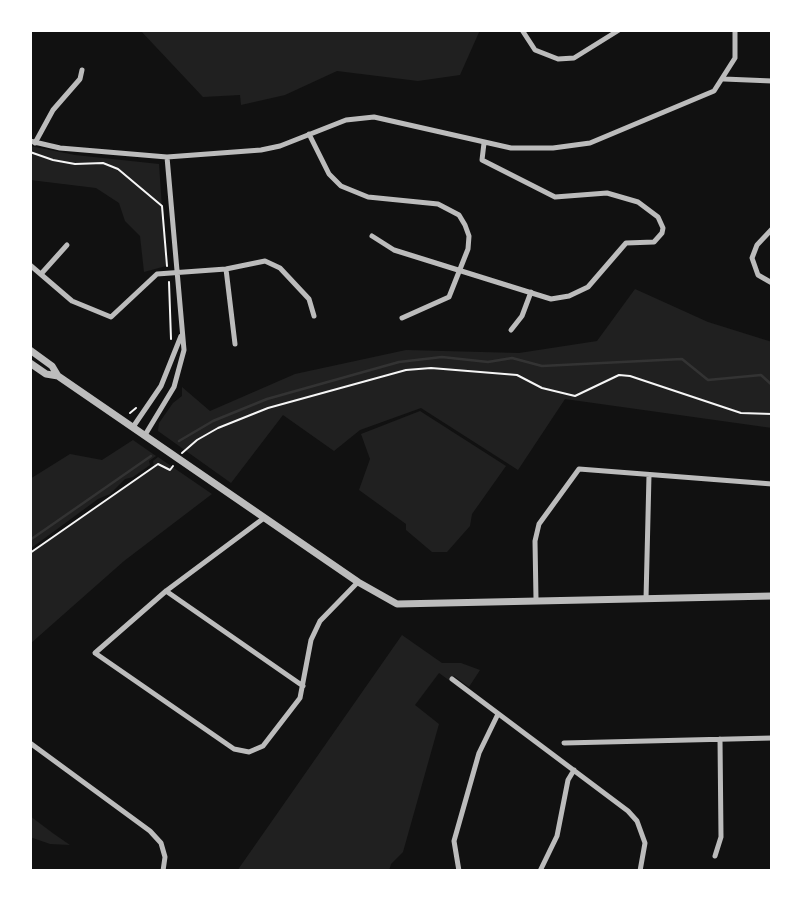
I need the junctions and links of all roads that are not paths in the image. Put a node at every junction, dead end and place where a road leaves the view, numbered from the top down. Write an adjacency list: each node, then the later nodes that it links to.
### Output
1 (522, 30): 2 (street)
2 (619, 30)
3 (735, 30): 5 (street)
4 (82, 70): 8 (street)
5 (724, 79): 6 (street); 9 (street)
6 (772, 81)
7 (309, 134): 9 (street); 10 (street); 16 (street)
8 (32, 142): 10 (street)
9 (484, 143): 20 (street)
10 (167, 157): 17 (street)
11 (772, 229): 19 (street)
12 (372, 236): 16 (street)
13 (67, 245): 18 (street)
14 (30, 265): 18 (street)
15 (226, 269): 17 (street); 21 (street); 25 (street)
16 (461, 270): 20 (street); 22 (street)
17 (177, 271): 18 (street); 24 (street)
18 (41, 274)
19 (772, 283)
20 (531, 292): 23 (street)
21 (314, 316)
22 (402, 318)
23 (511, 330)
24 (182, 333): 29 (street); 30 (street)
25 (235, 344)
26 (30, 350): 28 (street)
27 (30, 363): 28 (street)
28 (58, 376): 29 (street)
29 (133, 427): 30 (street)
30 (145, 435): 33 (street)
31 (649, 475): 32 (street); 37 (street); 38 (street)
32 (772, 484)
33 (264, 518): 34 (street); 35 (street)
34 (358, 582): 37 (street); 40 (street)
35 (166, 591): 40 (street); 40 (street)
36 (772, 596): 38 (street)
37 (536, 599): 38 (street)
38 (646, 599)
39 (452, 679): 41 (street)
40 (303, 686)
41 (498, 714): 46 (street); 49 (street)
42 (772, 738): 43 (street)
43 (720, 739): 45 (street); 47 (street)
44 (30, 743): 48 (street)
45 (564, 743)
46 (573, 770): 50 (street); 51 (street)
47 (715, 856)
48 (163, 871)
49 (459, 871)
50 (540, 871)
51 (640, 871)

